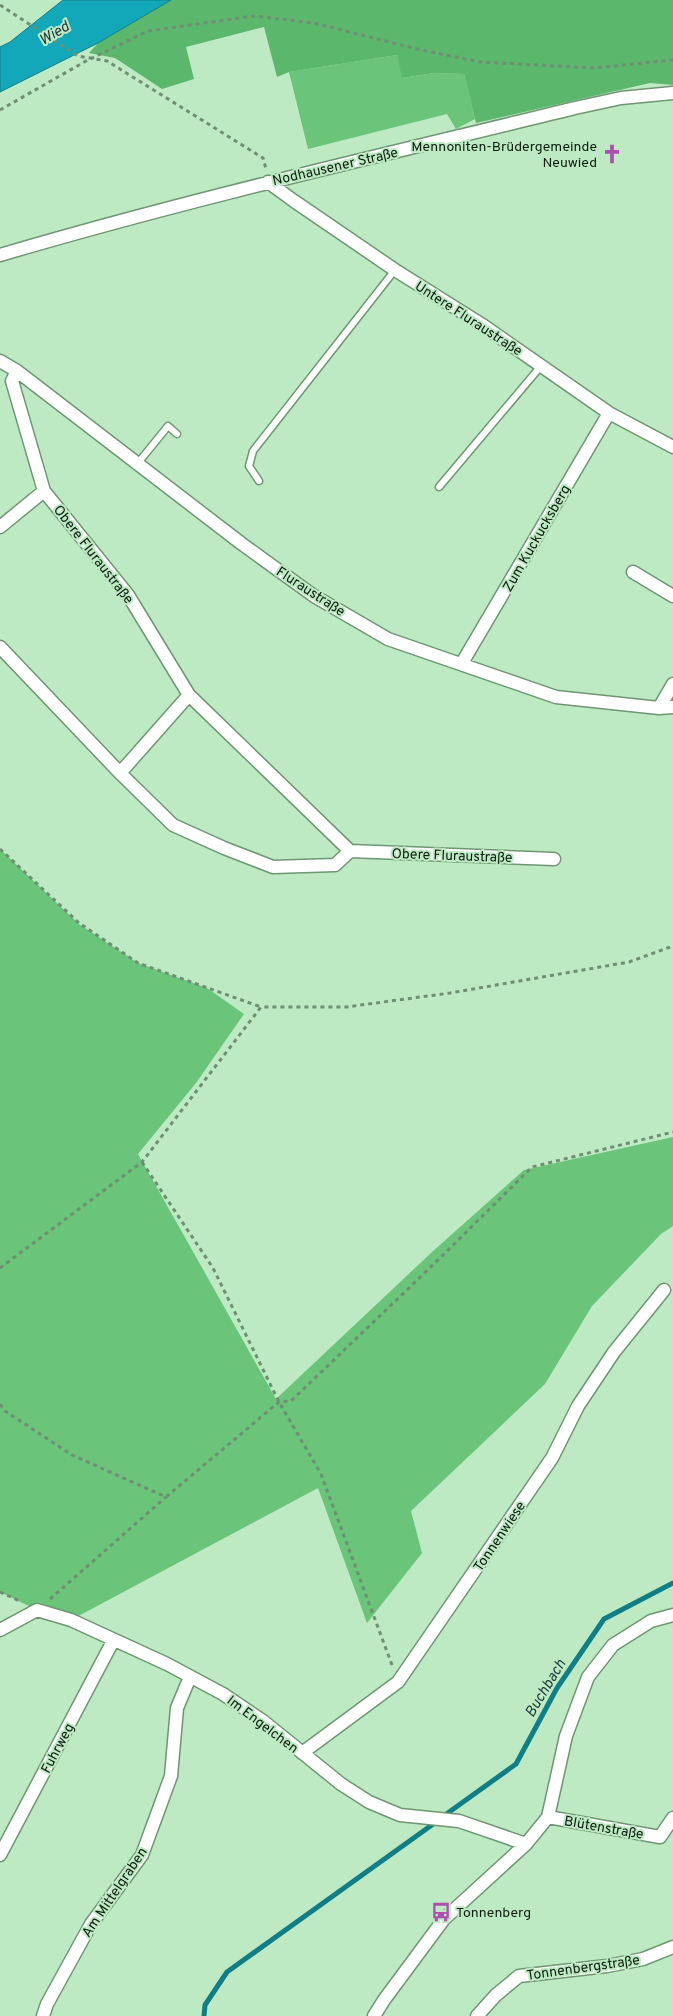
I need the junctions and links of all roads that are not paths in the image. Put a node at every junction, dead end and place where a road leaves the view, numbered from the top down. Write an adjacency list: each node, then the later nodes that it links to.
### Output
1 (673, 93): 2 (street, Nodhausener Straße)
2 (268, 182): 3 (street, Nodhausener Straße); 4 (street, Untere Fluraustraße)
3 (0, 255)
4 (395, 270): 6 (street, Untere Fluraustraße); 12 (lane)
5 (0, 361): 7 (street, Fluraustraße)
6 (541, 366): 8 (street, Untere Fluraustraße); 13 (lane)
7 (16, 371): 11 (street, Fluraustraße); 14 (street, Obere Fluraustraße)
8 (609, 413): 10 (street, Untere Fluraustraße); 19 (street, Zum Kuckucksberg)
9 (176, 434): 11 (lane)
10 (673, 447)
11 (138, 463): 19 (street, Fluraustraße)
12 (259, 481)
13 (438, 487)
14 (44, 491): 15 (street, Obere Fluraustraße); 21 (street, Obere Fluraustraße)
15 (0, 526)
16 (633, 572): 17 (street)
17 (673, 596)
18 (0, 647): 24 (street)
19 (462, 663): 23 (street, Fluraustraße)
20 (673, 684): 23 (street)
21 (189, 696): 24 (street); 25 (street, Obere Fluraustraße)
22 (673, 707): 23 (street, Fluraustraße)
23 (659, 708)
24 (120, 773): 25 (street)
25 (350, 851): 26 (street, Obere Fluraustraße)
26 (554, 859)
27 (664, 1290): 32 (street, Tonnenwiese)
28 (673, 1615): 33 (street)
29 (0, 1630): 30 (street, Im Engelchen)
30 (114, 1641): 31 (street, Im Engelchen); 36 (street, Fuhrweg)
31 (190, 1676): 32 (street, Im Engelchen); 38 (street, Am Mittelgraben)
32 (302, 1753): 35 (street, Im Engelchen)
33 (548, 1817): 34 (street, Blütenstraße); 35 (street)
34 (673, 1818)
35 (526, 1844): 39 (street)
36 (0, 1855)
37 (673, 1947): 40 (street, Tonnenbergstraße)
38 (43, 2016)
39 (374, 2016)
40 (477, 2016)

